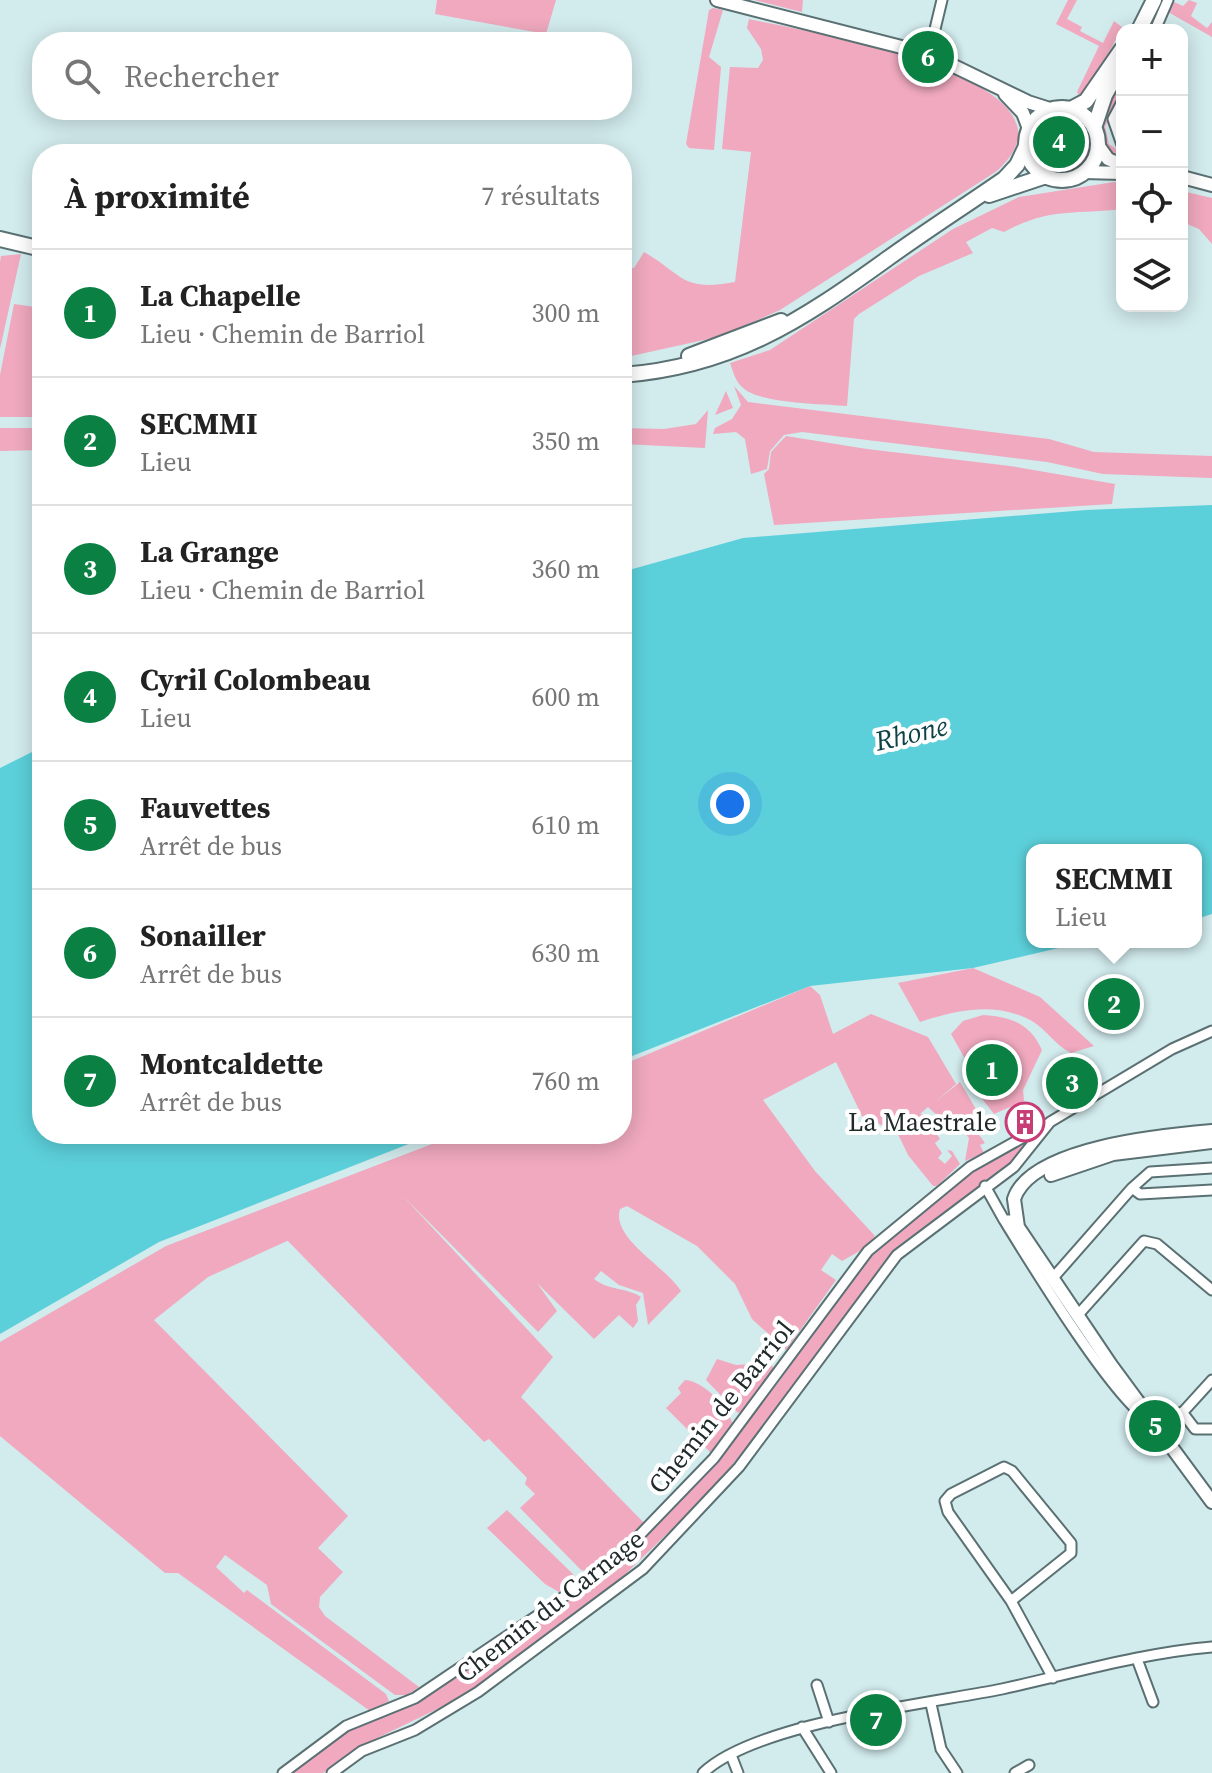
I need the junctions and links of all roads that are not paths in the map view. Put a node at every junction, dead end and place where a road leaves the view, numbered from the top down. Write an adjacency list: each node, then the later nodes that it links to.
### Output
1 (717, 0): 9 (street)
2 (942, 0): 9 (street)
3 (1146, 0): 6 (main road)
4 (1154, 0): 7 (main road)
5 (1168, 0): 8 (street)
6 (1134, 24)
7 (1142, 24)
8 (1158, 24)
9 (929, 54): 12 (street)
10 (1116, 58): 13 (main road)
11 (1116, 75): 15 (main road)
12 (996, 86): 14 (street); 16 (street)
13 (1071, 109): 14 (main road); 15 (main road)
14 (1053, 110): 16 (main road)
15 (1094, 128): 17 (main road)
16 (1029, 129): 18 (main road)
17 (1098, 145): 19 (street); 20 (main road)
18 (1026, 146): 22 (main road); 25 (main road)
19 (1116, 162)
20 (1084, 172): 21 (street); 22 (main road)
21 (1116, 173)
22 (1046, 176): 25 (main road)
23 (1188, 179): 24 (street)
24 (1212, 185)
25 (974, 200): 28 (main road)
26 (0, 239): 27 (main road)
27 (32, 247)
28 (885, 261): 29 (main road); 30 (main road)
29 (632, 364)
30 (632, 374)
31 (1212, 1031): 32 (street, Chemin de Barriol)
32 (1050, 1122): 36 (street, Chemin du Carnage); 60 (street, Chemin de Barriol)
33 (1212, 1131): 39 (street)
34 (1212, 1142): 39 (street)
35 (1212, 1168): 37 (street)
36 (985, 1186): 39 (street); 61 (street, Chemin du Carnage)
37 (1132, 1188): 38 (street); 40 (street)
38 (1212, 1190)
39 (1012, 1217): 40 (street); 45 (street)
40 (1052, 1279): 42 (street)
41 (1212, 1290): 42 (street)
42 (1077, 1316): 45 (street)
43 (1212, 1380): 44 (street)
44 (1182, 1412): 46 (street); 47 (street)
45 (1152, 1421): 47 (street)
46 (1212, 1429)
47 (1162, 1435): 48 (street)
48 (1212, 1502)
49 (1011, 1601): 49 (street); 52 (street)
50 (1212, 1647): 51 (street)
51 (1137, 1659): 52 (street); 54 (street)
52 (1053, 1678): 55 (street)
53 (817, 1685): 56 (street)
54 (1153, 1702)
55 (931, 1704): 56 (street); 65 (street)
56 (829, 1722): 57 (street)
57 (802, 1727): 58 (street); 64 (street)
58 (731, 1755): 62 (street); 63 (street)
59 (1029, 1765): 66 (street)
60 (283, 1773)
61 (332, 1773)
62 (703, 1773)
63 (738, 1773)
64 (831, 1773)
65 (957, 1773)
66 (1015, 1773)

